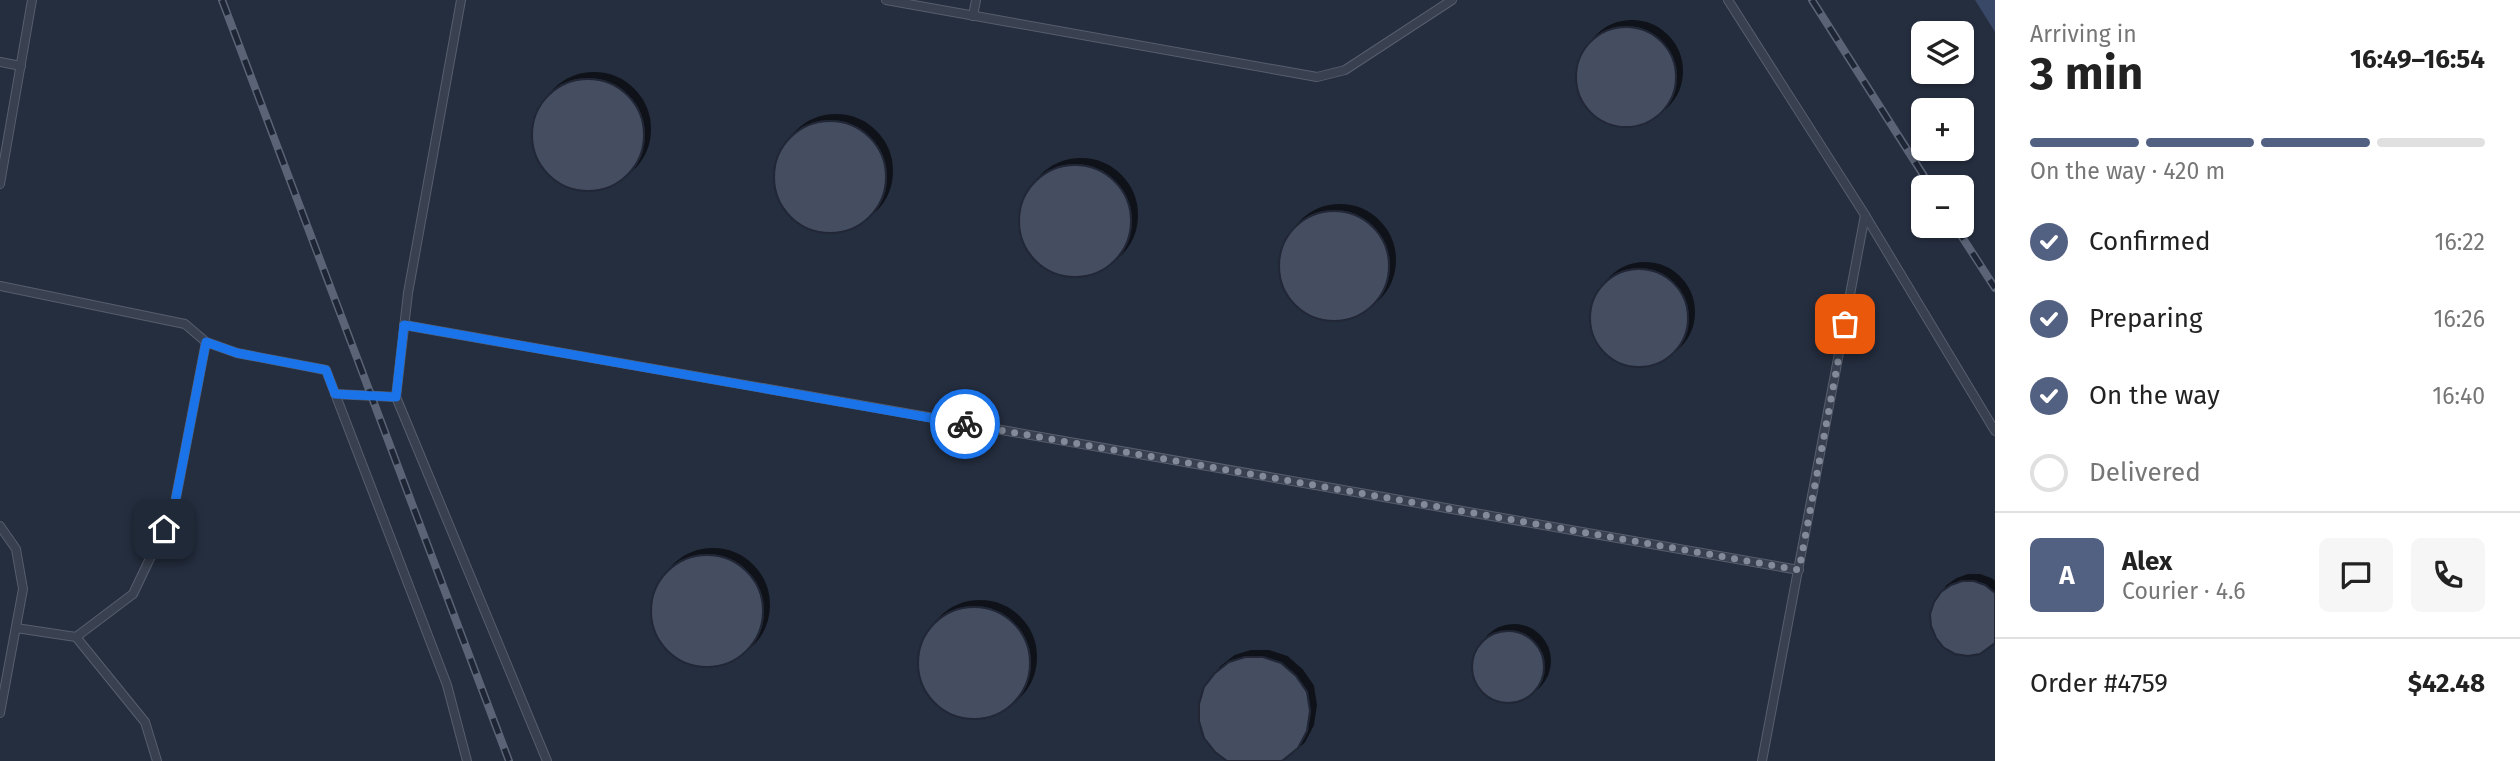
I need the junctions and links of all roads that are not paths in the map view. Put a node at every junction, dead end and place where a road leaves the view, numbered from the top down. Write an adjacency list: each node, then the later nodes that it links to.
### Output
1 (32, 0): 9 (lane)
2 (461, 0): 13 (lane)
3 (886, 0): 7 (lane)
4 (976, 0): 7 (lane)
5 (1452, 0): 7 (lane)
6 (1728, 0): 11 (lane)
7 (973, 16)
8 (0, 62): 9 (lane)
9 (20, 66): 10 (lane)
10 (0, 184)
11 (1865, 215): 17 (lane); 19 (lane)
12 (0, 286): 14 (lane)
13 (404, 325): 16 (lane); 19 (lane)
14 (206, 342): 15 (lane); 21 (lane)
15 (335, 394): 16 (lane); 24 (lane)
16 (396, 397): 25 (lane)
17 (1995, 431)
18 (0, 526): 20 (lane)
19 (1799, 570): 26 (lane)
20 (16, 628): 21 (lane); 22 (lane)
21 (76, 637): 23 (lane)
22 (0, 713)
23 (157, 761)
24 (467, 761)
25 (547, 761)
26 (1762, 761)

